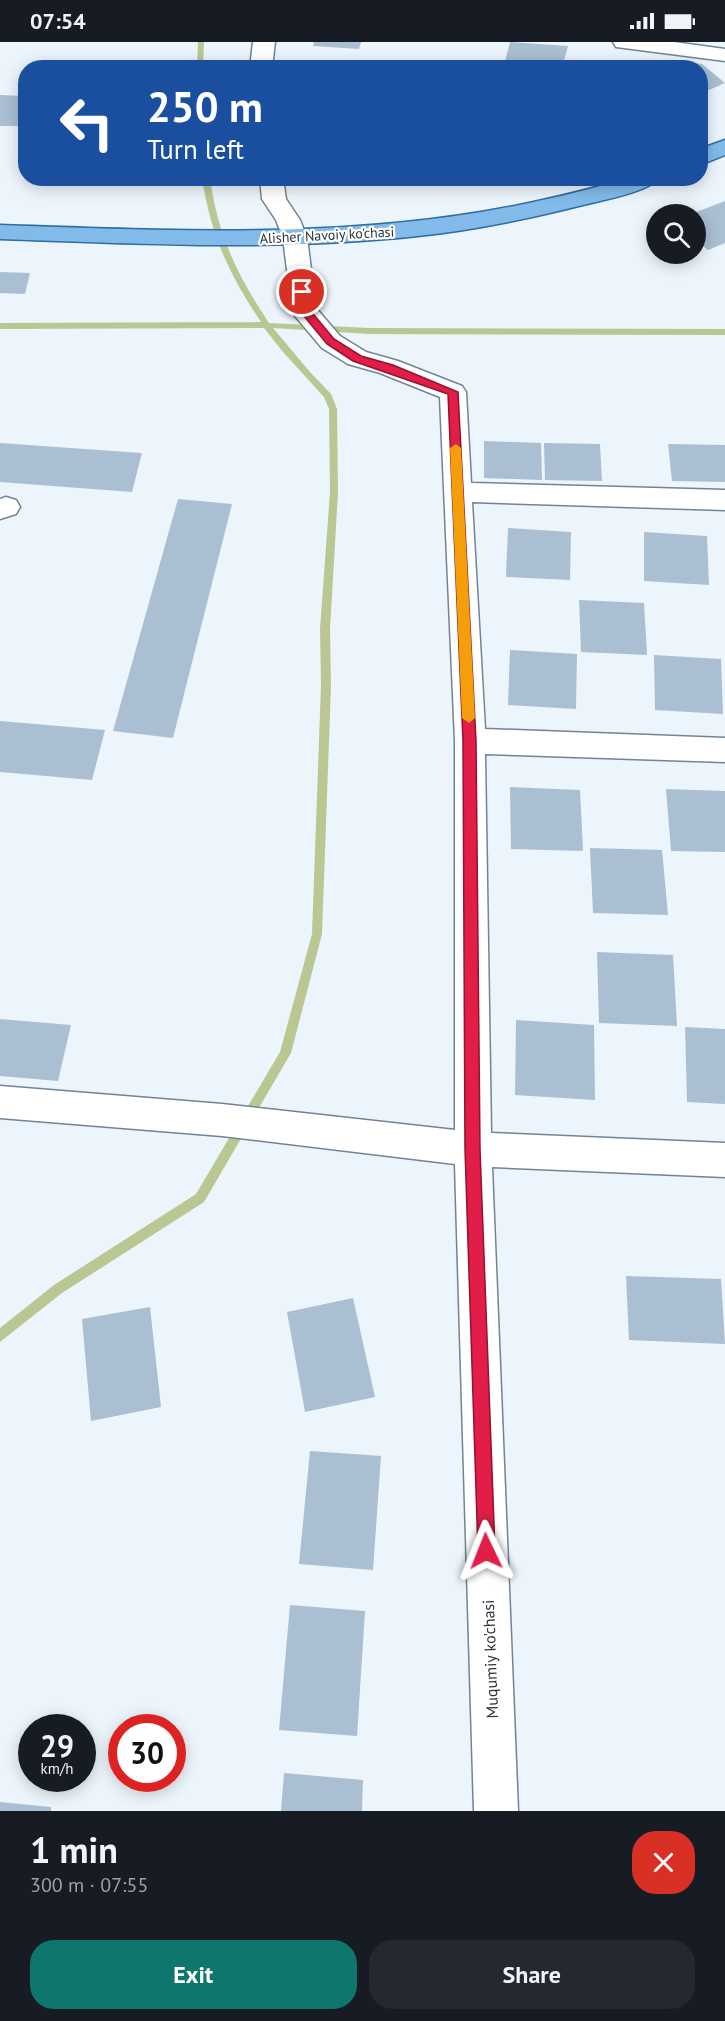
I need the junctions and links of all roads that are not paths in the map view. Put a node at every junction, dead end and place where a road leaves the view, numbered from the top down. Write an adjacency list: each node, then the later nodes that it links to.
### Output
1 (264, 42): 4 (street)
2 (624, 42): 3 (street)
3 (725, 55)
4 (262, 60)
5 (725, 147): 6 (main road)
6 (708, 154)
7 (272, 186): 12 (street)
8 (544, 186): 12 (main road, Alisher Navoiy ko'chasi)
9 (619, 186): 12 (main road, Alisher Navoiy ko'chasi)
10 (0, 212): 11 (main road, Alisher Navoiy ko'chasi)
11 (198, 229): 12 (main road, Alisher Navoiy ko'chasi); 13 (main road, Alisher Navoiy ko'chasi)
12 (292, 229): 14 (street, Muqumiy ko'chasi)
13 (0, 232)
14 (458, 492): 15 (street); 16 (street, Muqumiy ko'chasi)
15 (725, 500)
16 (470, 741): 17 (street); 19 (street, Muqumiy ko'chasi)
17 (725, 750)
18 (0, 1102): 19 (street)
19 (472, 1149): 20 (street); 21 (street, Muqumiy ko'chasi)
20 (725, 1160)
21 (495, 1811)

